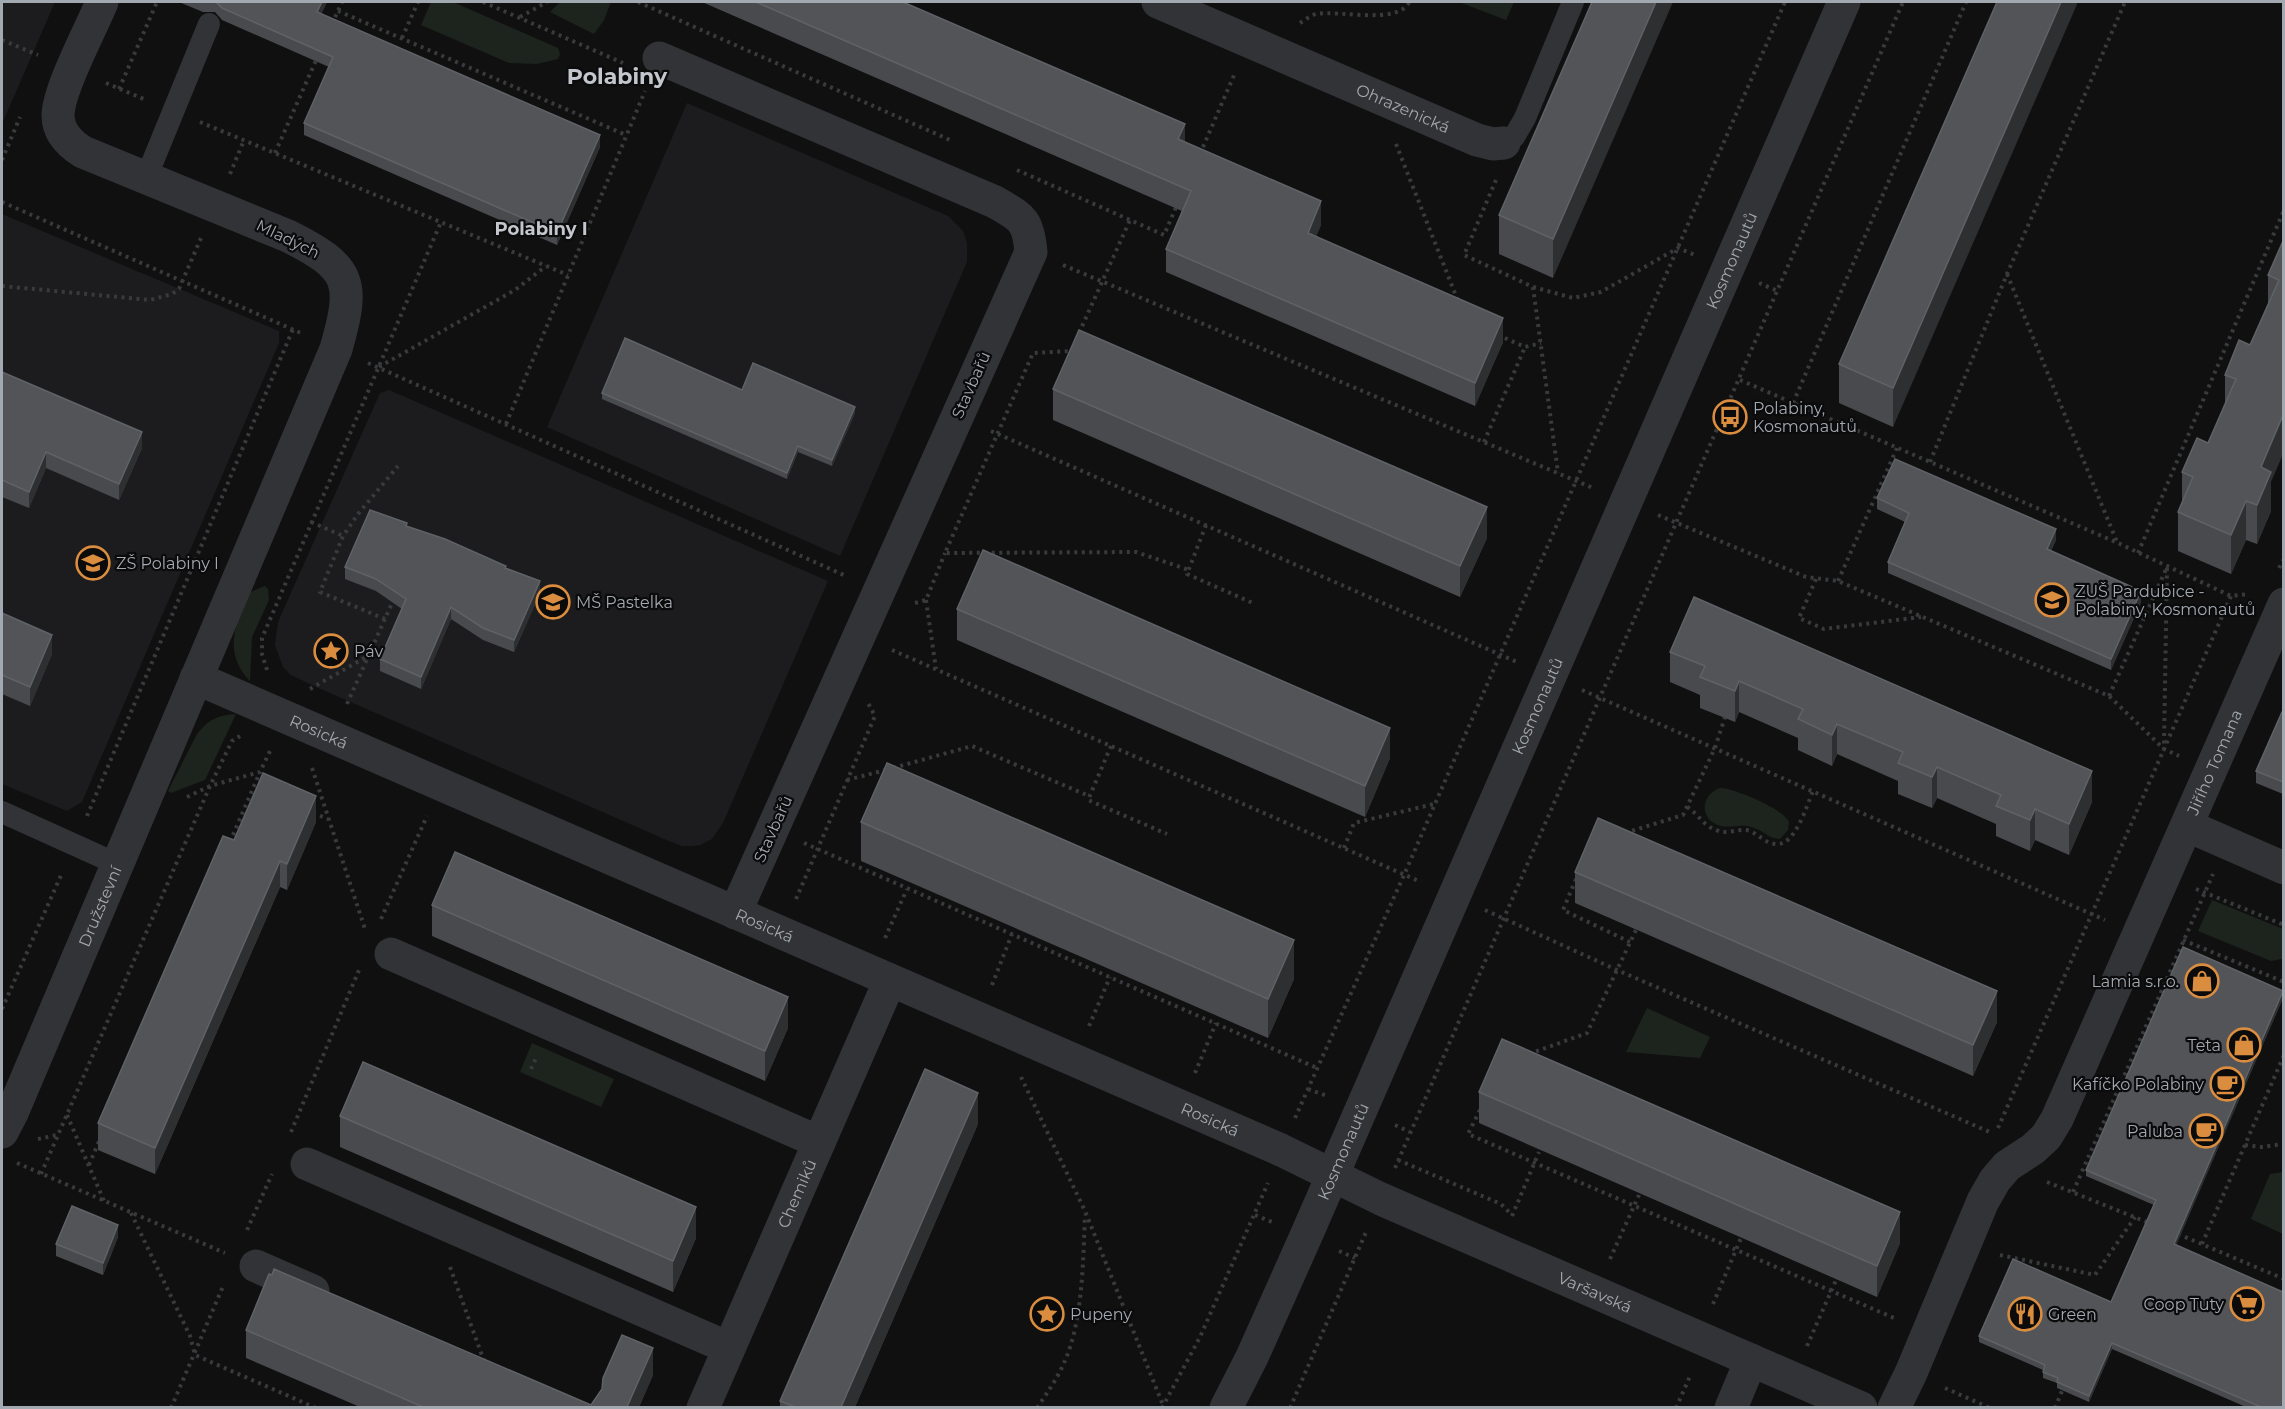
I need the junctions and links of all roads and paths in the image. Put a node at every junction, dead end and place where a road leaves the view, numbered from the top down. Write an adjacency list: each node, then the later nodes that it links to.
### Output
1 (102, 2): 36 (street, Mladých)
2 (157, 2): 29 (path)
3 (342, 2): 17 (path)
4 (418, 2): 22 (path)
5 (483, 2): 18 (path)
6 (547, 2): 18 (path)
7 (638, 2): 15 (path)
8 (1409, 2): 27 (path)
9 (1574, 2): 31 (lane)
10 (1785, 2): 42 (path)
11 (1844, 2): 44 (street, Kosmonautů)
12 (1903, 2): 50 (path)
13 (1966, 2): 59 (path)
14 (2125, 2): 45 (path)
15 (650, 4): 19 (path)
16 (1174, 5): 24 (street, Ohrazenická)
17 (338, 11): 21 (path); 22 (path)
18 (519, 17): 28 (path)
19 (675, 18): 28 (path); 32 (path)
20 (209, 24): 36 (lane)
21 (328, 33)
22 (402, 38): 30 (path)
23 (2, 40): 25 (path)
24 (1250, 41): 27 (street, Ohrazenická); 34 (path)
25 (32, 53)
26 (318, 55): 41 (path)
27 (1282, 55): 31 (street, Ohrazenická)
28 (655, 67): 30 (path); 75 (street, Stavbařů)
29 (119, 89)
30 (626, 135): 46 (path)
31 (1509, 140): 49 (path)
32 (957, 143)
33 (1395, 143): 51 (path)
34 (1197, 160)
35 (1011, 167): 40 (path)
36 (146, 178): 56 (street, Mladých)
37 (2, 202): 47 (path)
38 (1178, 203): 40 (path)
39 (2283, 210): 70 (path)
40 (1130, 220): 72 (path)
41 (441, 222): 43 (path); 57 (path)
42 (1678, 248): 44 (path); 49 (path); 100 (path)
43 (546, 266): 46 (path); 57 (path)
44 (1727, 269): 50 (path); 157 (street, Kosmonautů)
45 (2007, 274): 63 (path); 69 (path)
46 (568, 275): 60 (path)
47 (183, 280): 48 (path); 52 (path)
48 (2, 286)
49 (1533, 287): 54 (path)
50 (1778, 291): 58 (path)
51 (1461, 308)
52 (293, 329): 56 (path); 111 (path)
53 (1495, 333): 55 (path)
54 (1541, 343): 55 (path); 65 (path)
55 (1525, 347): 61 (path)
56 (336, 349): 57 (path); 84 (street, Mladých)
57 (378, 367): 60 (path); 66 (path)
58 (1740, 380): 59 (path); 161 (path)
59 (1793, 403): 62 (path)
60 (506, 424): 75 (path)
61 (1484, 442)
62 (1897, 448): 63 (path); 74 (path)
63 (1930, 462): 69 (path)
64 (398, 466): 68 (path)
65 (1558, 473)
66 (311, 522): 68 (path); 87 (path)
67 (1206, 525): 72 (path)
68 (344, 536): 81 (path)
69 (2118, 543): 70 (path)
70 (2138, 552): 71 (path)
71 (2167, 567): 86 (path); 92 (path); 92 (path)
72 (1189, 570): 78 (path)
73 (1816, 579): 80 (path)
74 (1838, 581)
75 (879, 591): 108 (street, Stavbařů)
76 (926, 600): 83 (path)
77 (392, 603): 81 (path)
78 (1255, 604)
79 (2283, 604): 107 (street, Jiřího Tomana)
80 (1923, 617)
81 (385, 619): 82 (path)
82 (369, 655): 85 (path); 88 (path)
83 (936, 669)
84 (196, 678): 87 (street, Rosická); 106 (street, Družstevní)
85 (304, 692)
86 (2109, 696)
87 (255, 704): 95 (path); 122 (street, Rosická)
88 (345, 709)
89 (1725, 717): 101 (path)
90 (272, 745): 94 (path)
91 (1111, 746): 99 (path)
92 (2164, 749): 155 (path)
93 (310, 761): 105 (path)
94 (260, 772): 95 (path); 96 (path)
95 (210, 786): 106 (path); 143 (path)
96 (254, 787): 98 (path); 114 (path)
97 (1813, 791): 101 (path)
98 (264, 792)
99 (1089, 796): 109 (path); 113 (path)
100 (1435, 804): 112 (path); 139 (path)
101 (1687, 807): 110 (path)
102 (308, 810): 105 (path)
103 (2, 812): 111 (lane)
104 (427, 815): 129 (path)
105 (329, 819): 129 (path)
106 (136, 820): 115 (street, Družstevní)
107 (2187, 826): 116 (street, Jiřího Tomana); 117 (street)
108 (773, 830): 113 (path); 122 (street, Stavbařů)
109 (1167, 834)
110 (1614, 837)
111 (74, 846): 115 (lane); 134 (path)
112 (1343, 848)
113 (817, 849): 119 (path); 121 (path)
114 (225, 852)
115 (117, 864): 145 (street, Družstevní)
116 (2283, 868)
117 (2165, 876): 120 (path); 155 (street)
118 (1577, 877): 128 (path)
119 (907, 889): 125 (path); 126 (path)
120 (2204, 893): 123 (path); 127 (path)
121 (796, 899)
122 (735, 913): 131 (street, Rosická)
123 (2283, 925)
124 (1636, 930): 128 (path)
125 (1012, 934): 130 (path); 133 (path)
126 (885, 938)
127 (2183, 940): 132 (path); 159 (path)
128 (1630, 942): 138 (path)
129 (380, 949): 147 (street); 151 (path)
130 (1110, 978): 135 (path); 136 (path)
131 (890, 980): 147 (street, Chemiků); 157 (street, Rosická)
132 (2283, 982)
133 (992, 985)
134 (2, 1009)
135 (1216, 1023): 139 (path); 141 (path)
136 (1088, 1027)
137 (2283, 1055): 149 (path)
138 (1524, 1056)
139 (1317, 1068): 144 (path)
140 (1018, 1071): 164 (path)
141 (1195, 1074)
142 (1483, 1104): 153 (path)
143 (67, 1115): 154 (path); 156 (path)
144 (1295, 1118)
145 (2, 1132)
146 (103, 1132): 154 (path)
147 (819, 1142): 184 (street, Chemiků)
148 (2283, 1144): 149 (path)
149 (2245, 1145): 172 (path)
150 (1539, 1152): 153 (path)
151 (290, 1157): 168 (street); 176 (path)
152 (16, 1163): 156 (path)
153 (1534, 1163): 163 (path); 166 (path)
154 (89, 1165): 162 (path)
155 (2007, 1166): 159 (path); 201 (street)
156 (41, 1174): 162 (path)
157 (1332, 1175): 161 (street, Varšavská); 196 (street, Kosmonautů)
158 (1269, 1179): 191 (path)
159 (2073, 1192): 167 (path)
160 (1639, 1195): 163 (path)
161 (1381, 1199): 186 (street, Varšavská); 197 (path)
162 (104, 1202): 165 (path)
163 (1634, 1206): 173 (path); 175 (path)
164 (1085, 1211): 191 (path); 195 (path)
165 (131, 1213): 176 (path); 185 (path)
166 (1512, 1216)
167 (2135, 1217): 169 (path); 174 (path)
168 (433, 1219): 184 (street); 187 (path)
169 (2157, 1226)
170 (2169, 1231): 172 (path)
171 (1741, 1238): 173 (path)
172 (2202, 1244): 177 (path)
173 (1736, 1250): 179 (path); 181 (path)
174 (1999, 1254)
175 (1610, 1260)
176 (245, 1262): 180 (street); 185 (path)
177 (2283, 1279)
178 (1836, 1280): 179 (path)
179 (1832, 1291): 182 (path); 183 (path)
180 (343, 1304)
181 (1712, 1305)
182 (1902, 1321)
183 (1807, 1347)
184 (729, 1348): 194 (street, Chemiků)
185 (195, 1355): 192 (path); 193 (path)
186 (1751, 1360): 199 (street); 200 (street, Varšavská)
187 (485, 1365)
188 (1691, 1374): 198 (path)
189 (1941, 1386): 202 (path)
190 (2062, 1391): 203 (path)
191 (1163, 1406)
192 (171, 1407)
193 (315, 1407)
194 (703, 1407)
195 (1037, 1407)
196 (1226, 1407)
197 (1290, 1407)
198 (1676, 1407)
199 (1731, 1407)
200 (1861, 1407)
201 (1894, 1407)
202 (1990, 1407)
203 (2055, 1407)

